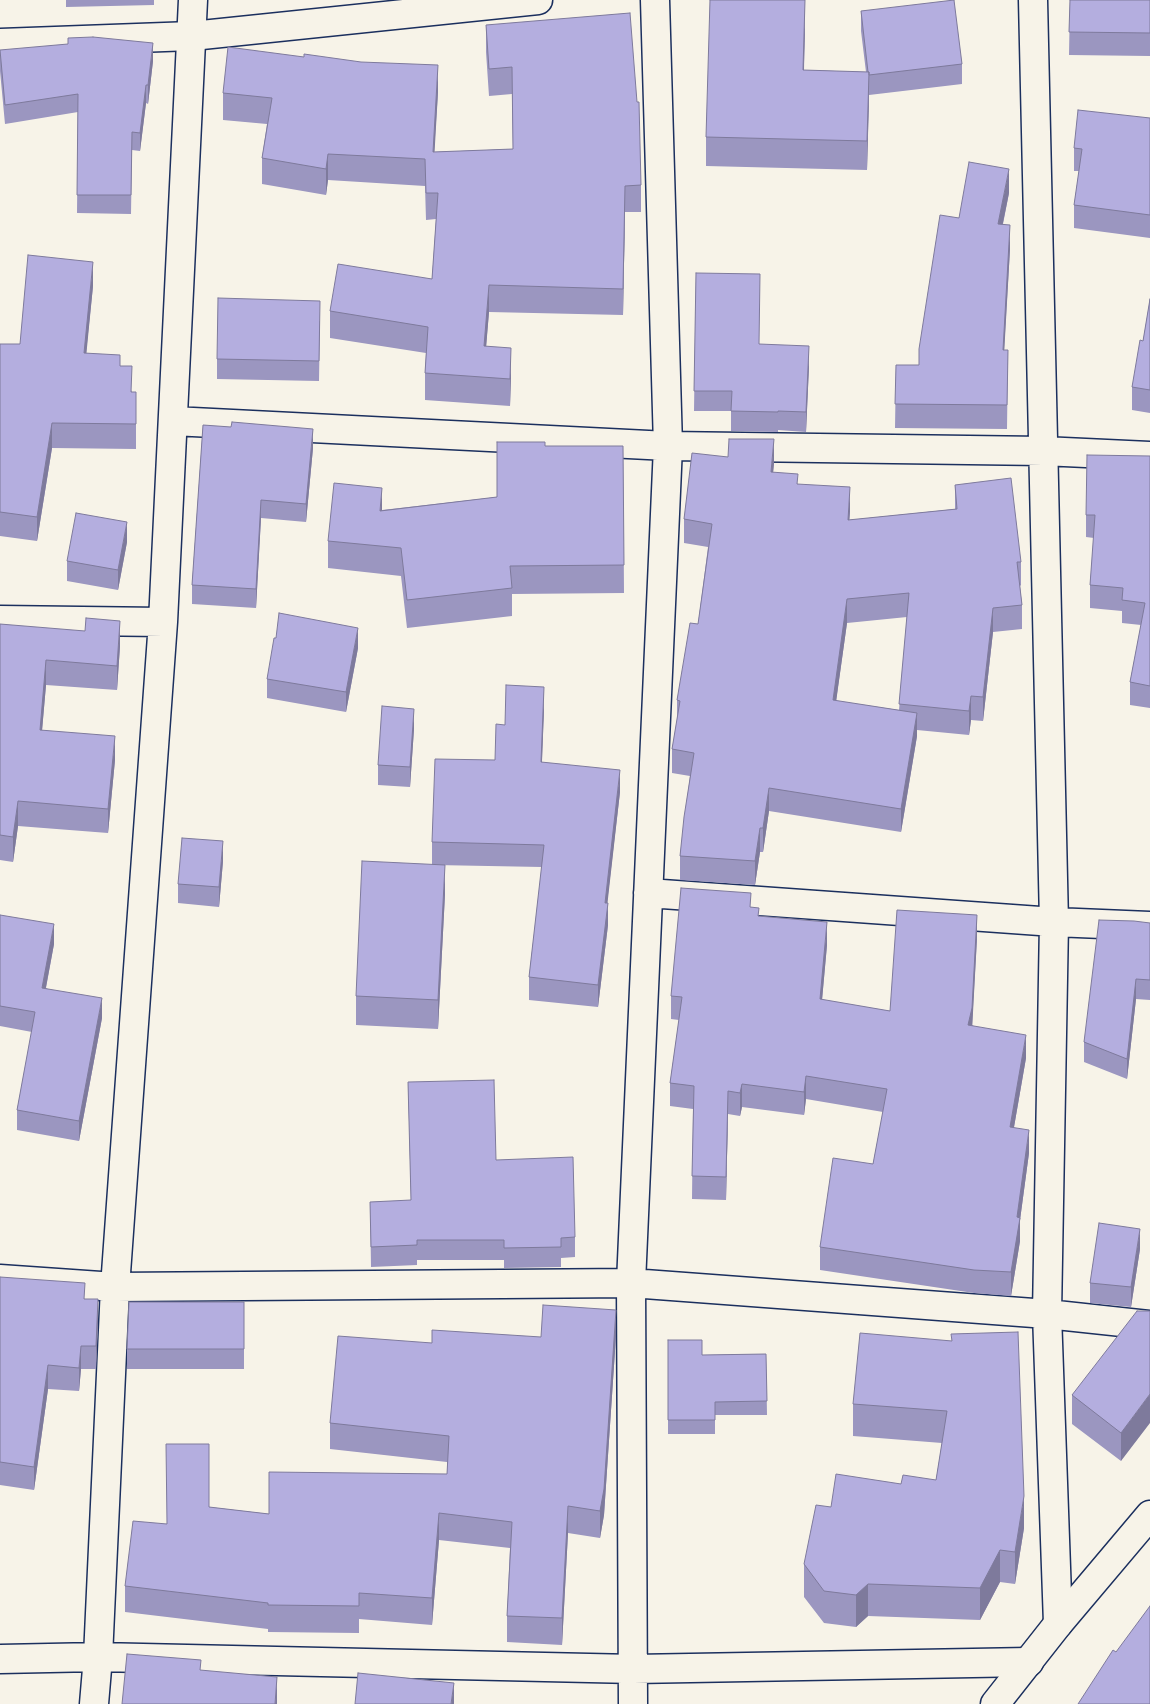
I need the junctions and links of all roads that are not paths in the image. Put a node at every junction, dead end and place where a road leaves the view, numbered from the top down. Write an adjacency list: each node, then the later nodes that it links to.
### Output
1 (193, 0): 5 (street)
2 (538, 0): 5 (street)
3 (655, 0): 8 (street)
4 (1034, 0): 9 (street)
5 (192, 36): 6 (street); 7 (street)
6 (0, 43)
7 (173, 421): 8 (street); 12 (street)
8 (668, 446): 9 (street); 13 (street)
9 (1043, 450): 10 (street); 14 (street)
10 (1150, 456)
11 (0, 620): 12 (street)
12 (163, 622): 18 (street)
13 (648, 893): 14 (street); 17 (street)
14 (1054, 922): 15 (street); 19 (street)
15 (1150, 926)
16 (0, 1279): 18 (street)
17 (631, 1283): 18 (street); 19 (street); 26 (street)
18 (116, 1287): 23 (street)
19 (1047, 1314): 20 (street); 22 (street)
20 (1150, 1325)
21 (1150, 1515): 22 (street)
22 (1058, 1624): 25 (street)
23 (98, 1657): 24 (street); 26 (street); 27 (street)
24 (0, 1659)
25 (1029, 1662): 26 (street); 29 (street)
26 (634, 1669): 28 (street)
27 (94, 1704)
28 (634, 1704)
29 (995, 1704)

